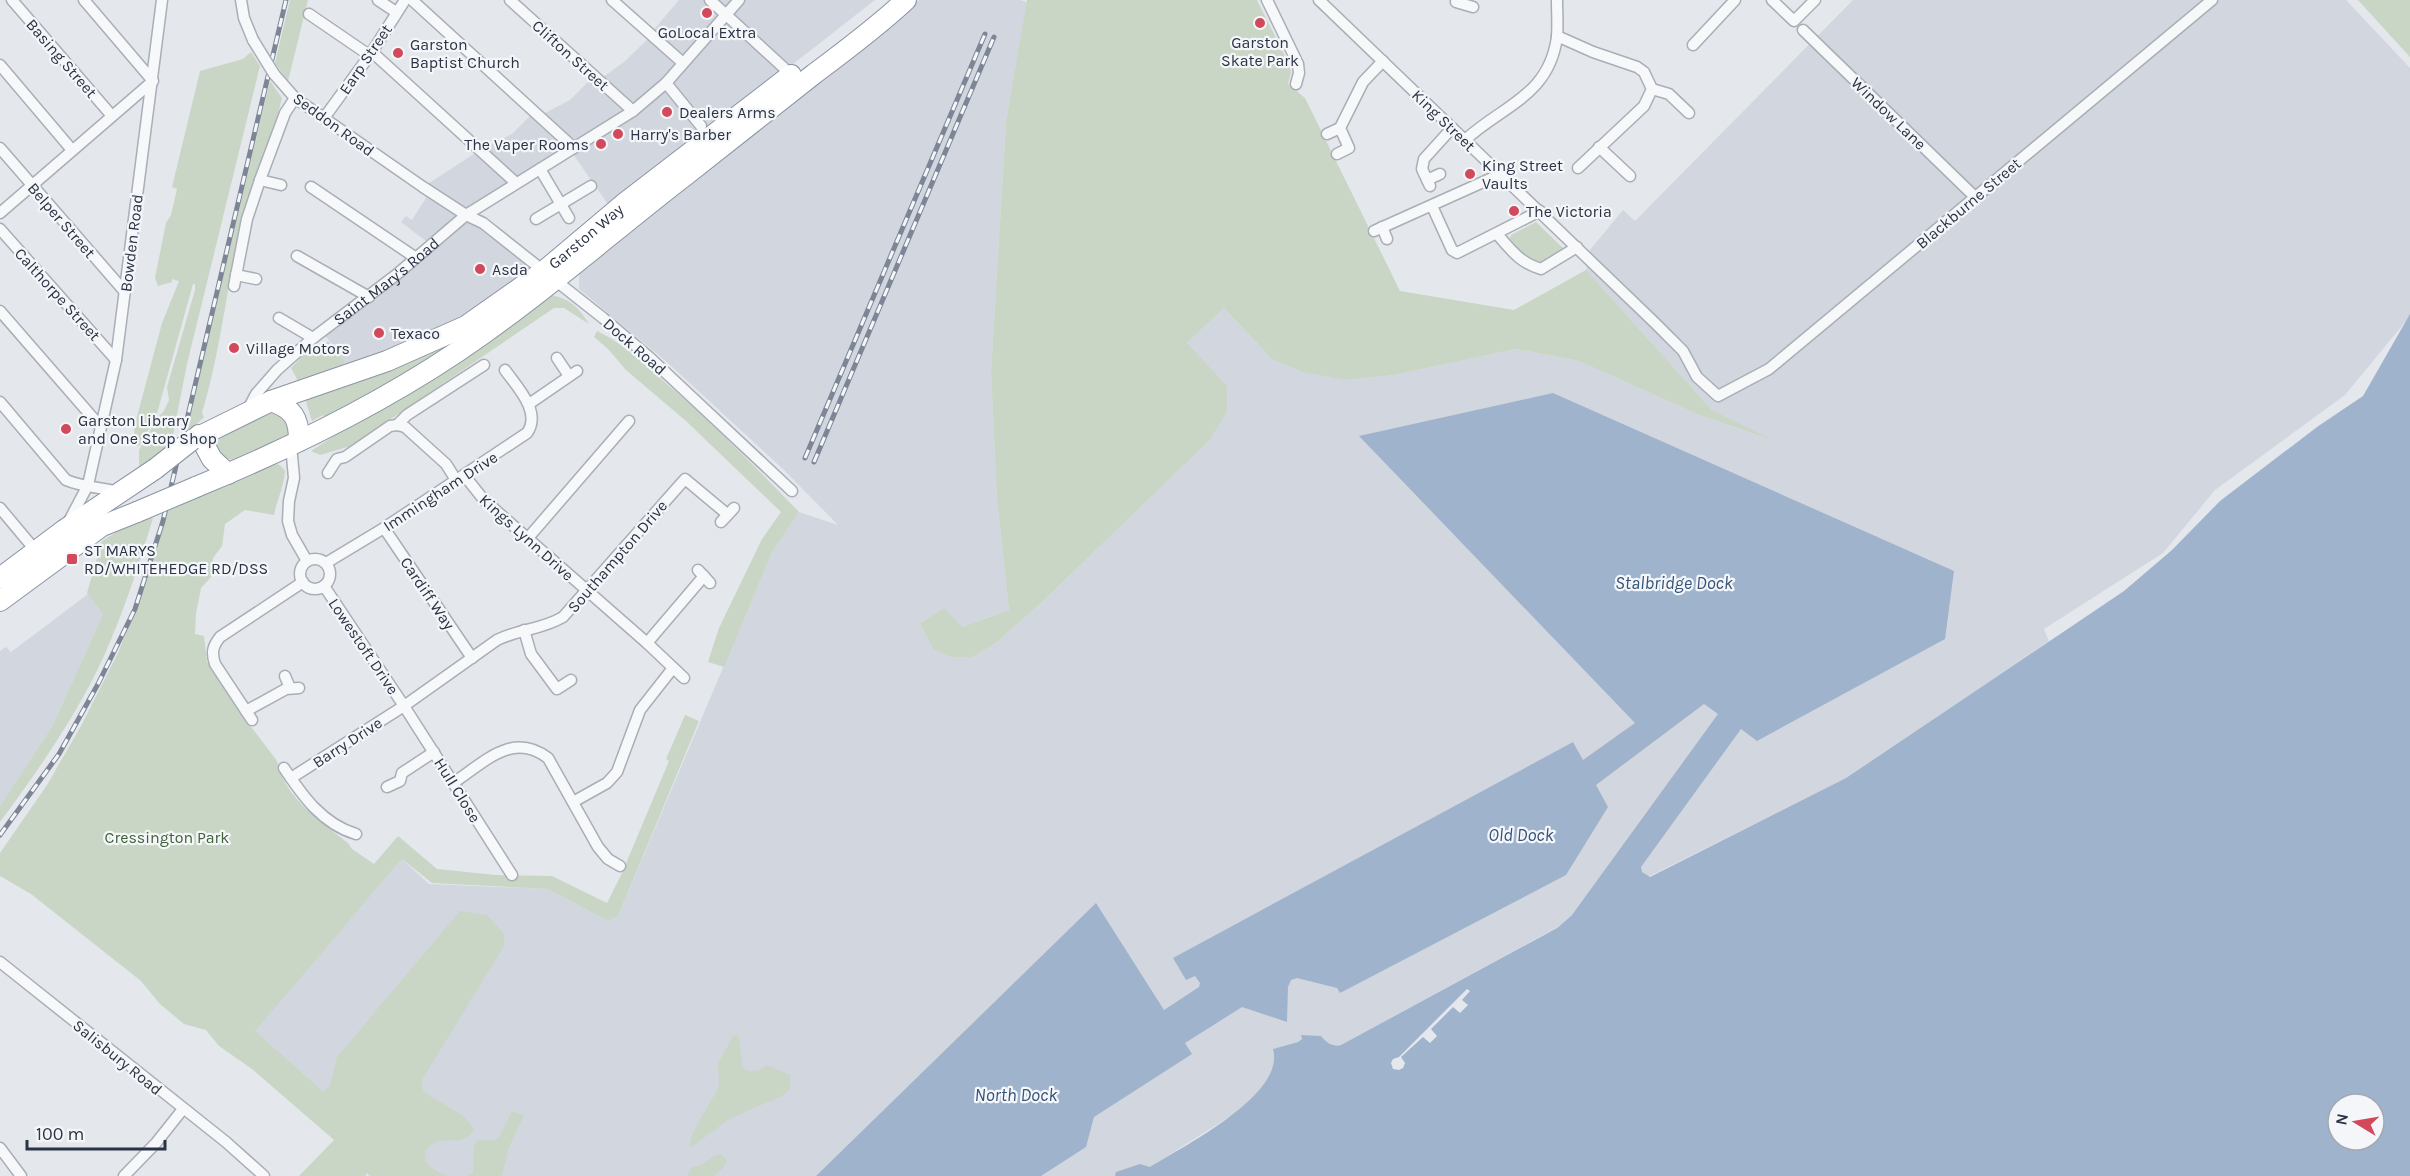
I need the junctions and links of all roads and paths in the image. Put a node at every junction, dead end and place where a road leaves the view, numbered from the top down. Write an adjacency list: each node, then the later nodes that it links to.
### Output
1 (12, 0): 41 (street, Basing Street)
2 (84, 0): 34 (street)
3 (162, 0): 34 (street, Bowden Road)
4 (241, 0): 38 (street, Seddon Road, bridge)
5 (378, 0): 23 (street)
6 (405, 0): 23 (street, Earp Street)
7 (412, 0): 50 (street)
8 (510, 0): 39 (street, Clifton Street)
9 (612, 0): 31 (street)
10 (710, 0): 25 (street)
11 (739, 0): 25 (street, Saint Mary's Road)
12 (889, 0): 78 (highway, Garston Way)
13 (906, 0): 78 (highway, Garston Way)
14 (1267, 0): 36 (street)
15 (1318, 0): 30 (street, King Street)
16 (1557, 0): 27 (street)
17 (1735, 0): 28 (street)
18 (1772, 0): 19 (street)
19 (1815, 0)
20 (2212, 0): 64 (street, Blackburne Street)
21 (1455, 4): 22 (street)
22 (1473, 7)
23 (396, 12): 29 (street, Earp Street)
24 (309, 14): 29 (street)
25 (727, 16): 31 (street, Saint Mary's Road); 33 (street)
26 (1803, 30): 64 (street, Window Lane)
27 (1557, 36): 37 (street); 47 (street)
28 (1693, 45)
29 (370, 53): 42 (street, Earp Street); 59 (street)
30 (1383, 61): 44 (street); 45 (street, King Street)
31 (682, 63): 35 (street, Saint Mary's Road)
32 (0, 65): 51 (street)
33 (784, 68)
34 (153, 81): 41 (street); 80 (street, Bowden Road)
35 (666, 82): 39 (street, Saint Mary's Road); 43 (street)
36 (1296, 84)
37 (1652, 89): 40 (street); 48 (street)
38 (295, 98): 42 (street, Seddon Road); 58 (street)
39 (633, 111): 50 (street, Saint Mary's Road)
40 (1689, 114)
41 (112, 116): 51 (street)
42 (324, 118): 69 (street, Seddon Road)
43 (701, 126)
44 (1340, 128): 46 (street); 52 (street)
45 (1452, 128): 47 (street, King Street); 55 (street)
46 (1327, 134)
47 (1465, 140): 56 (street, King Street)
48 (1599, 147): 53 (street); 57 (street)
49 (0, 148): 61 (street, Belper Street)
50 (574, 148): 54 (street, Saint Mary's Road)
51 (72, 150): 61 (street)
52 (1337, 154)
53 (1578, 168)
54 (540, 169): 59 (street, Saint Mary's Road); 65 (street)
55 (1440, 174)
56 (1501, 174): 66 (street); 67 (street, King Street)
57 (1630, 176)
58 (260, 180): 60 (street); 79 (street)
59 (516, 183): 69 (street, Saint Mary's Road)
60 (281, 185)
61 (33, 186): 68 (street); 80 (street, Belper Street)
62 (591, 186): 65 (street)
63 (311, 187): 77 (street)
64 (1975, 197): 89 (street, Blackburne Street)
65 (561, 205): 70 (street); 71 (street)
66 (1432, 206): 73 (street); 74 (street)
67 (1540, 211): 73 (street); 75 (street, King Street)
68 (0, 213)
69 (466, 215): 77 (street, Saint Mary's Road); 78 (street, Dock Road)
70 (569, 218)
71 (536, 219)
72 (0, 229): 86 (street, Calthorpe Street)
73 (1497, 234): 75 (street)
74 (1387, 239)
75 (1577, 247): 89 (street, King Street)
76 (297, 256): 81 (street)
77 (416, 258): 81 (street, Saint Mary's Road)
78 (549, 275): 90 (highway, Garston Way); 98 (highway, Garston Way); 103 (street, Dock Road)
79 (256, 279)
80 (125, 292): 86 (street, Bowden Road)
81 (369, 297): 84 (street, Saint Mary's Road)
82 (0, 311): 96 (street)
83 (279, 318): 84 (street)
84 (313, 338): 93 (street, Saint Mary's Road)
85 (557, 358): 92 (street)
86 (116, 360): 96 (street, Bowden Road)
87 (484, 365): 95 (street)
88 (505, 370): 92 (street)
89 (1718, 396)
90 (271, 401): 93 (highway, Garston Way); 98 (highway)
91 (0, 402): 102 (street)
92 (529, 404): 101 (street, Immingham Drive)
93 (247, 412): 97 (highway)
94 (629, 421): 109 (street)
95 (397, 425): 99 (street); 101 (street, Kings Lynn Drive)
96 (100, 426): 102 (street, Bowden Road)
97 (196, 437): 100 (highway); 104 (highway, bridge)
98 (295, 443): 100 (highway); 111 (street)
99 (328, 473)
100 (228, 474): 118 (highway, bridge)
101 (460, 477): 107 (street, Immingham Drive); 109 (street, Kings Lynn Drive)
102 (88, 485): 104 (street); 108 (street, Bowden Road)
103 (792, 491)
104 (121, 492): 108 (highway)
105 (0, 508): 110 (street)
106 (727, 515): 117 (street, Southampton Drive)
107 (384, 528): 112 (street, Immingham Drive); 121 (street, Cardiff Way)
108 (64, 530): 110 (highway)
109 (528, 538): 117 (street, Kings Lynn Drive)
110 (36, 551): 114 (highway)
111 (307, 561): 112 (street); 115 (street)
112 (326, 563): 116 (street)
113 (704, 576): 120 (street)
114 (0, 578)
115 (303, 582): 116 (street); 123 (street)
116 (324, 586): 126 (street, Lowestoft Drive)
117 (587, 591): 119 (street, Southampton Drive); 120 (street, Kings Lynn Drive)
118 (0, 601)
119 (524, 630): 121 (street, Southampton Drive); 125 (street)
120 (647, 643): 122 (street, Kings Lynn Drive)
121 (472, 658): 126 (street, Southampton Drive)
122 (673, 668): 124 (street, Kings Lynn Drive); 132 (street)
123 (285, 676)
124 (684, 678)
125 (572, 680)
126 (404, 706): 127 (street, Hull Close); 129 (street, Barry Drive)
127 (434, 752): 130 (street, Hull Close); 131 (street)
128 (284, 768): 129 (street)
129 (291, 778): 133 (street)
130 (453, 783): 132 (street); 135 (street, Hull Close)
131 (387, 787)
132 (573, 802): 134 (street)
133 (356, 834)
134 (620, 866)
135 (512, 875)
136 (0, 962): 137 (street, Salisbury Road)
137 (183, 1109): 139 (street); 141 (street, Salisbury Road)
138 (0, 1148): 140 (street)
139 (127, 1175)
140 (21, 1176)
141 (264, 1176)

